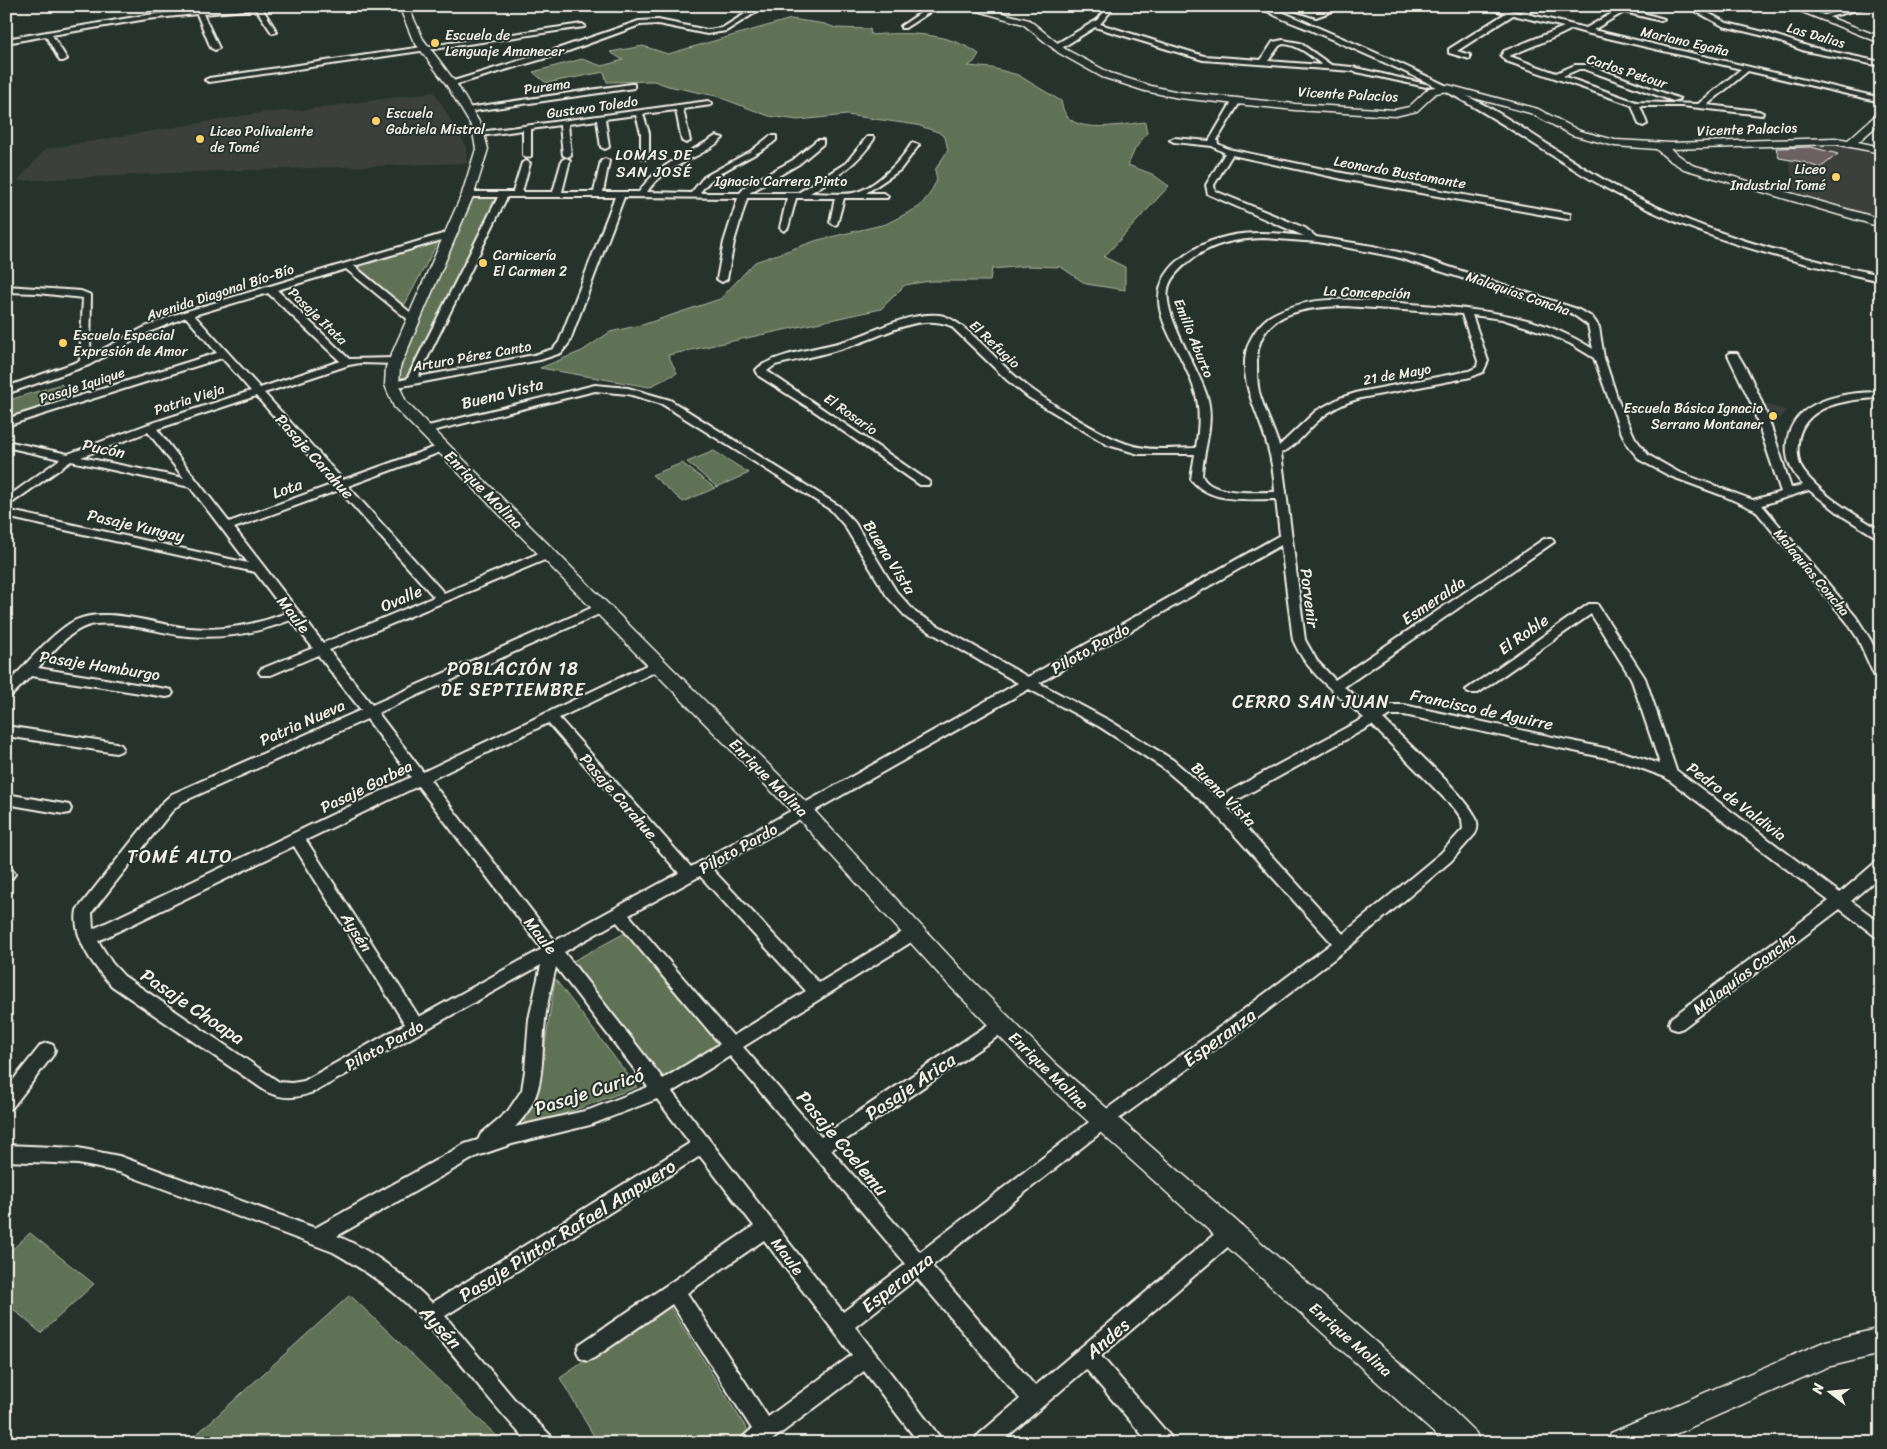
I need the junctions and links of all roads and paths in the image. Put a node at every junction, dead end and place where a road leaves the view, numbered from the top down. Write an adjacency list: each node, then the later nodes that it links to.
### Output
1 (260, 6): 15 (street); 29 (street)
2 (444, 6): 16 (street)
3 (763, 6): 44 (street)
4 (936, 6): 27 (street)
5 (965, 6): 34 (main road, Vicente Palacios)
6 (1108, 6): 24 (street)
7 (1262, 6): 46 (street)
8 (1285, 6): 9 (street)
9 (1343, 6)
10 (1483, 6): 20 (street, Mariano Egaña)
11 (1537, 6): 21 (street)
12 (1689, 6): 39 (street, Las Dalias)
13 (1791, 6): 22 (main road)
14 (1868, 6): 22 (street)
15 (210, 8): 19 (street)
16 (404, 8): 33 (main road)
17 (1627, 8): 23 (street); 28 (street)
18 (185, 9): 19 (street); 30 (street)
19 (199, 12): 35 (street)
20 (1510, 13): 21 (street, Mariano Egaña); 36 (street)
21 (1521, 15): 26 (street, Mariano Egaña)
22 (1821, 18): 31 (main road)
23 (1661, 19)
24 (1094, 24): 34 (street); 38 (street)
25 (582, 26): 33 (street)
26 (1566, 26): 28 (street, Mariano Egaña); 42 (street, Carlos Petour)
27 (903, 27)
28 (1586, 31): 41 (street, Mariano Egaña)
29 (274, 32)
30 (47, 33): 32 (street); 37 (street)
31 (1878, 37)
32 (6, 41)
33 (417, 43): 43 (street); 44 (main road)
34 (1057, 47): 48 (main road, Vicente Palacios)
35 (215, 48)
36 (1467, 57)
37 (63, 59)
38 (1263, 63): 40 (street); 40 (street)
39 (1881, 64)
40 (1328, 66): 46 (street)
41 (1746, 68): 47 (street, Mariano Egaña); 51 (street)
42 (1556, 76): 50 (street, Carlos Petour); 51 (street, Carlos Petour)
43 (209, 80)
44 (451, 83): 53 (main road)
45 (631, 86): 53 (street, Purema)
46 (1441, 88): 48 (main road, Vicente Palacios); 67 (main road, Vicente Palacios); 99 (street)
47 (1881, 100)
48 (1236, 102): 71 (street)
49 (708, 103): 52 (street, Gustavo Toledo)
50 (1635, 104): 51 (street, Carlos Petour); 59 (street, Carlos Petour)
51 (1695, 106): 55 (street, Carlos Petour)
52 (679, 107): 54 (street, Gustavo Toledo); 66 (street)
53 (467, 110): 61 (main road)
54 (639, 113): 57 (street, Gustavo Toledo); 76 (street)
55 (1759, 113)
56 (1881, 116): 69 (main road)
57 (601, 118): 58 (street, Gustavo Toledo); 73 (street)
58 (564, 123): 60 (street, Gustavo Toledo); 82 (street)
59 (1643, 124)
60 (527, 128): 61 (street, Gustavo Toledo); 81 (street)
61 (480, 134): 79 (main road)
62 (719, 138): 85 (street)
63 (773, 138): 86 (street)
64 (870, 139): 88 (street)
65 (1174, 140): 71 (street)
66 (686, 141)
67 (1605, 141): 72 (main road, Vicente Palacios); 78 (main road)
68 (820, 142): 87 (street)
69 (1851, 143): 72 (main road, Vicente Palacios); 74 (main road, Vicente Palacios)
70 (915, 144): 90 (street)
71 (1214, 144): 75 (street)
72 (1660, 146): 78 (main road)
73 (606, 147)
74 (1881, 150)
75 (1230, 152): 92 (street, Leonardo Bustamante); 97 (street, Malaquías Concha)
76 (645, 157)
77 (605, 161): 83 (street)
78 (1688, 167): 94 (main road)
79 (468, 194): 80 (street, Ignacio Carrera Pinto); 96 (main road)
80 (504, 194): 81 (street, Ignacio Carrera Pinto); 114 (street)
81 (517, 194): 82 (street, Ignacio Carrera Pinto)
82 (558, 194): 83 (street, Ignacio Carrera Pinto)
83 (598, 194): 84 (street, Ignacio Carrera Pinto)
84 (621, 194): 85 (street, Ignacio Carrera Pinto); 106 (street)
85 (641, 194): 86 (street, Ignacio Carrera Pinto)
86 (694, 195): 87 (street, Ignacio Carrera Pinto)
87 (743, 195): 88 (street, Ignacio Carrera Pinto); 100 (street)
88 (797, 195): 89 (street, Ignacio Carrera Pinto); 95 (street)
89 (840, 195): 90 (street, Ignacio Carrera Pinto); 93 (street)
90 (856, 196): 91 (street, Ignacio Carrera Pinto)
91 (884, 196)
92 (1567, 216)
93 (834, 222)
94 (1881, 223)
95 (784, 228)
96 (449, 235): 98 (street, Avenida Diagonal Bío-Bío); 105 (main road)
97 (1313, 240): 109 (street, Malaquías Concha); 124 (street, Emilio Aburto)
98 (348, 266): 101 (street, Avenida Diagonal Bío-Bío); 105 (street)
99 (1881, 278)
100 (722, 279)
101 (270, 289): 104 (street, Avenida Diagonal Bío-Bío); 111 (street, Pasaje Itata)
102 (6, 290): 112 (street)
103 (1466, 312): 109 (street, La Concepción); 125 (street, 21 de Mayo); 125 (street, La Concepción)
104 (188, 314): 107 (street, Pasaje Carahue); 112 (street, Avenida Diagonal Bío-Bío)
105 (414, 320): 110 (main road)
106 (557, 351): 114 (street, Arturo Pérez Canto)
107 (224, 354): 117 (street, Pasaje Carahue); 119 (street, Pasaje Iquique)
108 (1733, 354): 127 (street)
109 (1599, 357): 136 (street, Malaquías Concha)
110 (396, 361): 111 (street, Patria Vieja); 115 (main road)
111 (346, 362): 117 (street, Patria Vieja)
112 (85, 363): 116 (street, Avenida Diagonal Bío-Bío)
113 (761, 370): 124 (street, El Refugio); 129 (street, El Rosario)
114 (411, 381): 115 (street, Arturo Pérez Canto)
115 (392, 385): 121 (main road, Enrique Molina)
116 (6, 391)
117 (258, 392): 120 (street, Patria Vieja); 131 (street, Pasaje Carahue)
118 (1881, 396): 128 (street)
119 (6, 423)
120 (150, 428): 126 (street, Patria Vieja); 130 (street, Maule)
121 (424, 430): 123 (main road, Enrique Molina); 153 (street, Buena Vista)
122 (6, 444): 126 (street, Pucón)
123 (442, 448): 131 (street, Lota); 142 (main road, Enrique Molina)
124 (1201, 451): 134 (street, Emilio Aburto)
125 (1275, 452): 134 (street, Porvenir)
126 (70, 457): 130 (street, Pucón); 135 (street, Patria Vieja)
127 (1779, 470): 128 (street); 133 (street)
128 (1798, 472): 132 (street)
129 (924, 483)
130 (194, 484): 138 (street, Maule)
131 (341, 485): 138 (street, Lota); 144 (street, Pasaje Carahue)
132 (1810, 486): 133 (street); 139 (street)
133 (1787, 493): 136 (street)
134 (1281, 496): 140 (street, Porvenir)
135 (6, 504)
136 (1752, 504): 152 (street, Malaquías Concha)
137 (6, 513): 143 (street, Pasaje Yungay)
138 (227, 527): 143 (street, Maule)
139 (1881, 536)
140 (1286, 537): 153 (street, Piloto Pardo); 154 (street, Porvenir)
141 (1548, 542): 154 (street, Esmeralda)
142 (548, 554): 144 (street, Ovalle); 146 (main road, Enrique Molina)
143 (259, 569): 147 (street, Maule)
144 (442, 598): 148 (street, Ovalle)
145 (1593, 607): 155 (street, El Roble); 163 (street, Pedro de Valdivia)
146 (602, 608): 149 (main road, Enrique Molina); 158 (street, Patria Nueva)
147 (294, 614): 148 (street, Maule); 150 (street)
148 (321, 649): 151 (street, Ovalle); 158 (street, Maule)
149 (658, 665): 159 (street, Pasaje Gorbea); 168 (main road, Enrique Molina)
150 (28, 672): 156 (street, Pasaje Hamburgo); 157 (street)
151 (266, 672)
152 (1881, 675)
153 (1028, 683): 166 (street, Buena Vista); 168 (street, Piloto Pardo)
154 (1336, 686): 160 (street, Porvenir)
155 (1473, 690)
156 (166, 693)
157 (6, 694)
158 (369, 712): 164 (street, Maule); 176 (street, Patria Nueva)
159 (550, 717): 164 (street, Pasaje Gorbea); 171 (street, Pasaje Carahue)
160 (1374, 718): 163 (street, Francisco de Aguirre); 166 (street, Francisco de Aguirre); 177 (street, Esperanza)
161 (6, 731): 162 (street)
162 (116, 748)
163 (1670, 773): 172 (street, Pedro de Valdivia)
164 (420, 779): 169 (street, Pasaje Gorbea); 178 (street, Maule)
165 (6, 800): 167 (street)
166 (1216, 806): 177 (street, Buena Vista)
167 (64, 809)
168 (804, 811): 171 (street, Piloto Pardo); 174 (main road, Enrique Molina)
169 (298, 838): 176 (street, Pasaje Gorbea); 182 (street, Aysén)
170 (1881, 866): 172 (street, Malaquías Concha)
171 (695, 871): 173 (street, Piloto Pardo); 179 (street, Pasaje Carahue)
172 (1840, 901): 175 (street, Pedro de Valdivia); 180 (street, Malaquías Concha)
173 (619, 914): 178 (street, Piloto Pardo); 183 (street, Pasaje Coelemu)
174 (915, 932): 179 (street, Pasaje Curicó); 181 (main road, Enrique Molina)
175 (1881, 932)
176 (89, 938): 186 (street, Pasaje Choapa)
177 (1342, 944): 188 (street, Esperanza)
178 (553, 951): 182 (street, Piloto Pardo); 185 (street, Maule); 191 (street)
179 (818, 992): 183 (street, Pasaje Curicó)
180 (1677, 1023)
181 (1001, 1025): 188 (main road, Enrique Molina); 190 (street, Pasaje Arica)
182 (416, 1027): 186 (street, Piloto Pardo)
183 (732, 1046): 185 (street, Pasaje Curicó); 190 (street, Pasaje Coelemu)
184 (46, 1050): 187 (street)
185 (660, 1090): 189 (street, Maule); 191 (street, Pasaje Curicó)
186 (290, 1091)
187 (6, 1103)
188 (1103, 1121): 194 (main road, Enrique Molina); 196 (street, Esperanza)
189 (702, 1145): 193 (street, Maule); 198 (street, Pasaje Pintor Rafael Ampuero)
190 (819, 1148): 196 (street, Pasaje Coelemu)
191 (471, 1150): 195 (street, Pasaje Curicó)
192 (7, 1153): 195 (street, Aysén)
193 (766, 1228): 197 (street); 199 (street, Maule)
194 (1230, 1233): 202 (street, Andes); 210 (main road, Enrique Molina)
195 (318, 1236): 198 (street, Aysén)
196 (919, 1265): 199 (street, Esperanza); 204 (street, Pasaje Coelemu)
197 (675, 1290): 201 (street); 205 (street)
198 (431, 1314): 206 (street, Aysén)
199 (841, 1326): 203 (street, Maule)
200 (1881, 1341): 211 (main road)
201 (587, 1351)
202 (1087, 1355): 204 (street, Andes); 209 (street)
203 (866, 1357): 205 (street); 207 (street, Maule)
204 (1034, 1400): 208 (street, Andes)
205 (758, 1437)
206 (544, 1443)
207 (932, 1443)
208 (984, 1443)
209 (1162, 1443)
210 (1466, 1443)
211 (1621, 1443)

